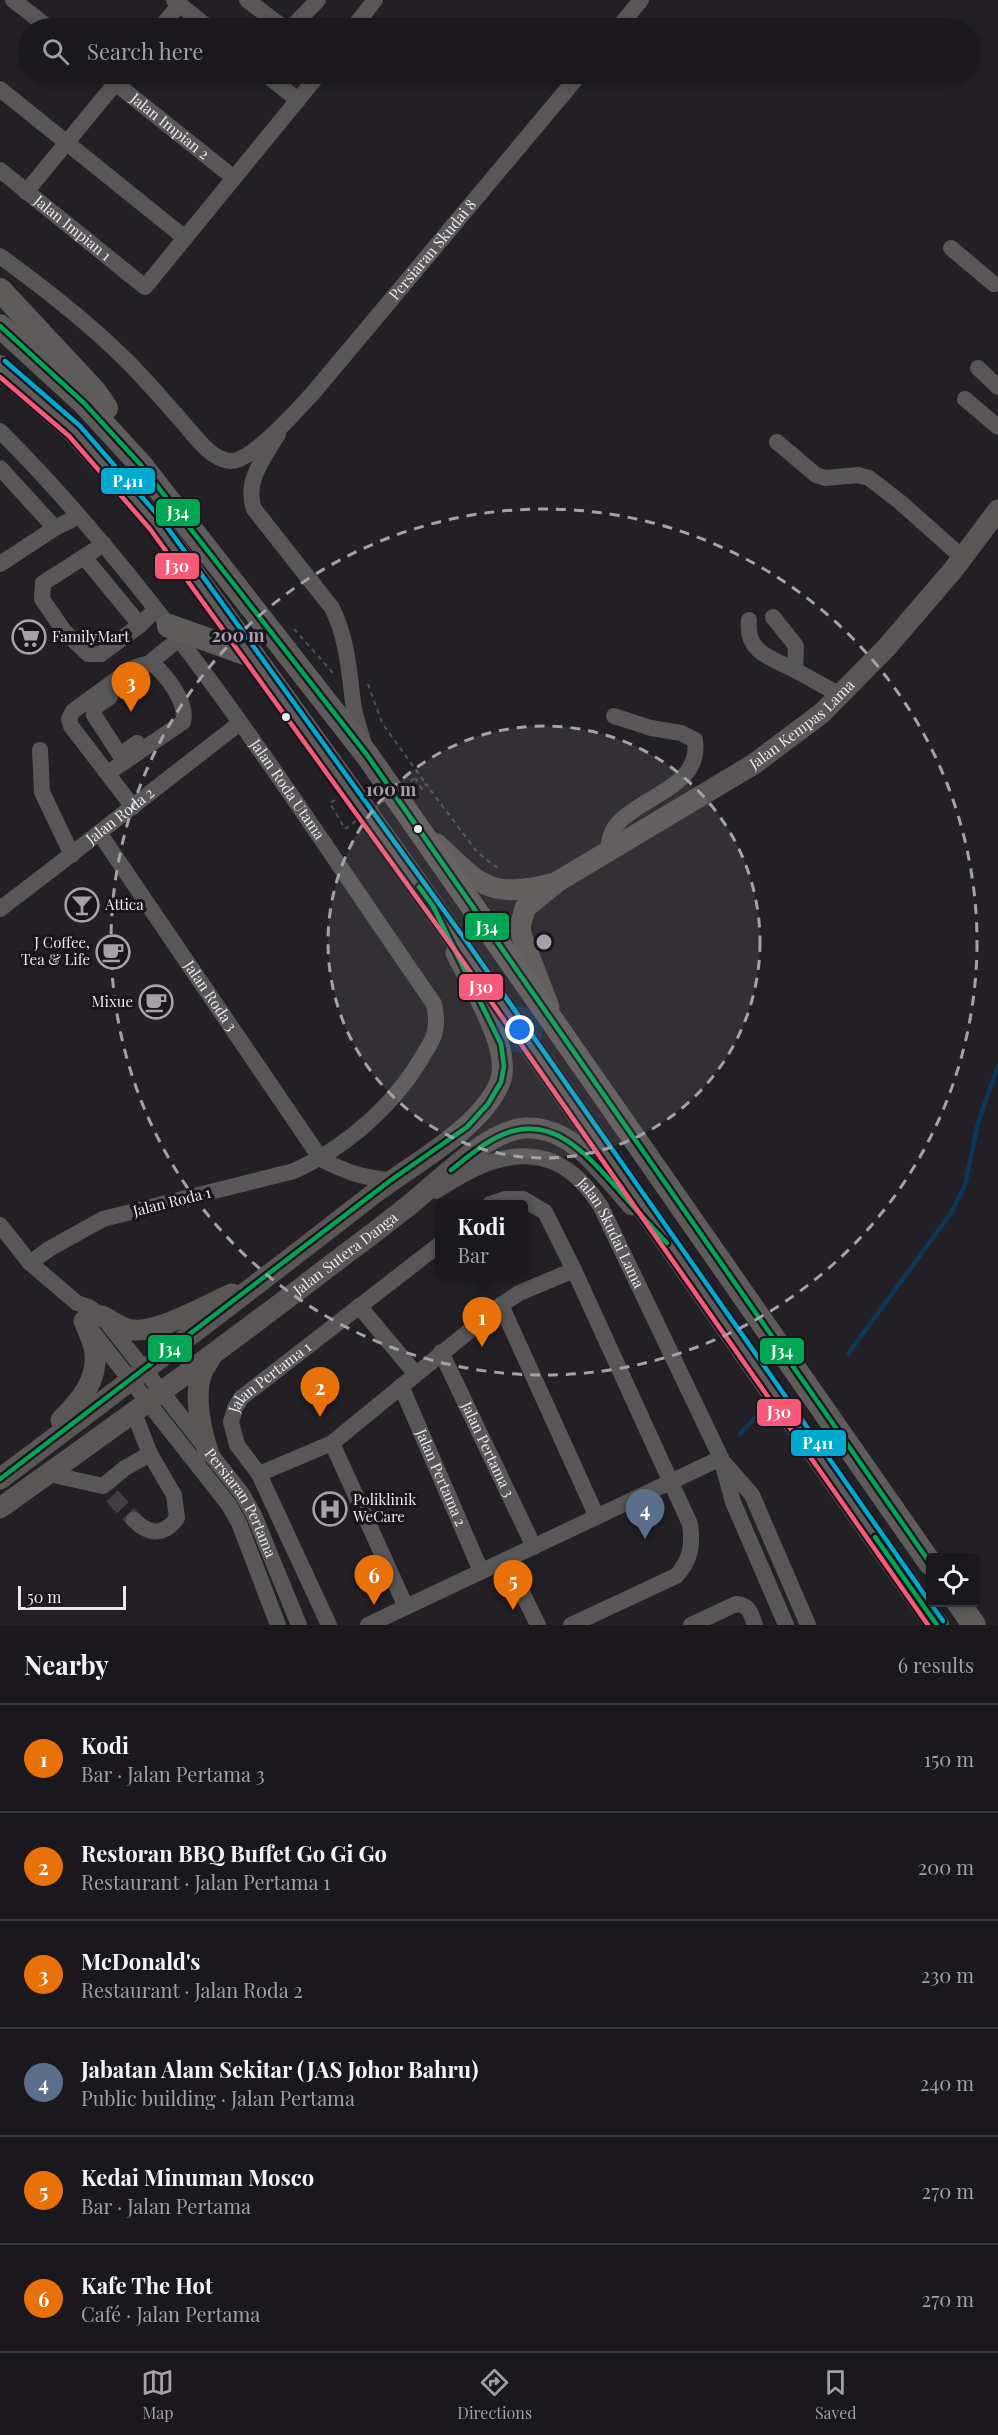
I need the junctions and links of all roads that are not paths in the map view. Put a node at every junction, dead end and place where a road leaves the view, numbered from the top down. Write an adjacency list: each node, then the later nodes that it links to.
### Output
1 (13, 0): 7 (street)
2 (318, 0): 11 (street)
3 (375, 0): 12 (street)
4 (641, 0): 13 (street)
5 (177, 2): 8 (street); 9 (street)
6 (257, 3): 10 (street)
7 (36, 18)
8 (167, 18)
9 (197, 18)
10 (273, 18)
11 (301, 18)
12 (361, 18)
13 (626, 18)
14 (108, 84): 21 (street)
15 (123, 84): 23 (street, Jalan Impian 2)
16 (278, 84): 20 (street)
17 (311, 84): 20 (street)
18 (572, 84): 35 (street, Persiaran Skudai 8)
19 (0, 89): 21 (street)
20 (298, 100): 23 (street)
21 (67, 142): 24 (street); 25 (street)
22 (0, 170): 24 (street, Jalan Impian 1)
23 (234, 178): 25 (street)
24 (26, 192): 25 (street, Jalan Impian 1)
25 (185, 238)
26 (951, 248): 28 (street)
27 (0, 256): 35 (street)
28 (996, 283)
29 (0, 290): 39 (highway)
30 (0, 326): 39 (highway)
31 (0, 367): 52 (highway)
32 (978, 368): 33 (street)
33 (998, 387)
34 (965, 399): 36 (street)
35 (283, 425): 60 (street)
36 (998, 427)
37 (0, 431): 42 (street, Jalan Roda Utama)
38 (777, 442): 46 (street)
39 (140, 464): 60 (highway)
40 (0, 468): 43 (street)
41 (998, 510): 46 (main road, Jalan Kempas Lama)
42 (79, 516): 43 (street); 44 (street, Jalan Roda Utama)
43 (55, 528): 47 (street)
44 (104, 544): 45 (street); 51 (street, Jalan Roda Utama)
45 (84, 557): 50 (street); 50 (street)
46 (963, 558): 55 (main road, Jalan Kempas Lama)
47 (0, 564)
48 (773, 617): 54 (street)
49 (749, 620): 54 (street)
50 (140, 625): 51 (street)
51 (168, 625): 52 (highway); 53 (street); 58 (street, Jalan Roda Utama)
52 (254, 656): 68 (highway)
53 (145, 664): 56 (street); 56 (street); 61 (street)
54 (795, 670): 55 (street)
55 (840, 695): 65 (main road, Jalan Kempas Lama)
56 (185, 710): 61 (street)
57 (614, 716): 65 (street)
58 (240, 723): 62 (street, Jalan Roda 2); 71 (street, Jalan Roda Utama)
59 (40, 750): 66 (street)
60 (367, 755): 63 (highway)
61 (108, 773): 62 (street)
62 (133, 807): 64 (street, Jalan Roda 2)
63 (417, 824): 67 (main road, Jalan Kempas Lama); 70 (highway)
64 (100, 834): 66 (street, Jalan Roda 2); 71 (street, Jalan Roda 3)
65 (609, 850): 67 (main road, Jalan Kempas Lama)
66 (72, 855): 69 (street, Jalan Roda 2)
67 (557, 882): 70 (main road, Jalan Kempas Lama)
68 (433, 906): 72 (main road, Jalan Sutera Danga); 79 (highway)
69 (0, 909)
70 (556, 1024): 105 (highway)
71 (321, 1159): 72 (street); 80 (street, Jalan Roda 1)
72 (391, 1180): 82 (main road, Jalan Sutera Danga)
73 (502, 1200): 74 (street)
74 (526, 1200)
75 (528, 1201): 81 (street)
76 (408, 1206): 79 (main road, Jalan Sutera Danga); 87 (main road, Jalan Sutera Danga); 95 (street, Jalan Skudai Lama)
77 (0, 1225): 80 (street)
78 (435, 1248): 84 (street, Jalan Pertama 1)
79 (681, 1258): 100 (highway)
80 (30, 1263): 85 (street)
81 (574, 1270): 83 (street); 99 (street)
82 (260, 1282): 85 (main road); 89 (main road, Jalan Sutera Danga)
83 (501, 1305): 86 (street); 102 (street)
84 (359, 1306): 88 (street); 97 (street, Jalan Pertama 1)
85 (88, 1313): 89 (street); 98 (main road)
86 (441, 1352): 88 (street); 104 (street, Jalan Pertama 3)
87 (212, 1356): 91 (main road, Jalan Sutera Danga); 93 (main road)
88 (415, 1374): 90 (street)
89 (138, 1375): 91 (street); 98 (main road, Jalan Sutera Danga)
90 (401, 1386): 92 (street); 107 (street, Jalan Pertama 2)
91 (149, 1403): 93 (street, Persiaran Pertama); 94 (street); 96 (main road, Jalan Sutera Danga); 111 (street, Persiaran Pertama)
92 (332, 1443): 97 (street); 108 (street)
93 (208, 1451): 110 (street, Persiaran Pertama)
94 (150, 1454): 96 (street); 103 (street)
95 (720, 1458): 99 (street); 118 (street, Jalan Skudai Lama); 119 (street, Jalan Skudai Lama)
96 (48, 1474): 101 (main road, Jalan Sutera Danga)
97 (259, 1474): 112 (street, Jalan Pertama 1)
98 (5, 1475)
99 (670, 1483): 102 (street); 115 (street)
100 (851, 1504): 120 (highway); 121 (highway)
101 (0, 1508)
102 (597, 1517): 104 (street)
103 (134, 1520)
104 (534, 1547): 106 (street)
105 (926, 1557)
106 (506, 1560): 107 (street); 114 (street)
107 (481, 1571): 108 (street)
108 (406, 1607): 113 (street)
109 (961, 1607): 122 (highway)
110 (297, 1618): 111 (street)
111 (272, 1623)
112 (329, 1625)
113 (368, 1625)
114 (538, 1625)
115 (571, 1625)
116 (691, 1625): 117 (street)
117 (755, 1625)
118 (786, 1625)
119 (808, 1625)
120 (917, 1625)
121 (938, 1625)
122 (974, 1625)

